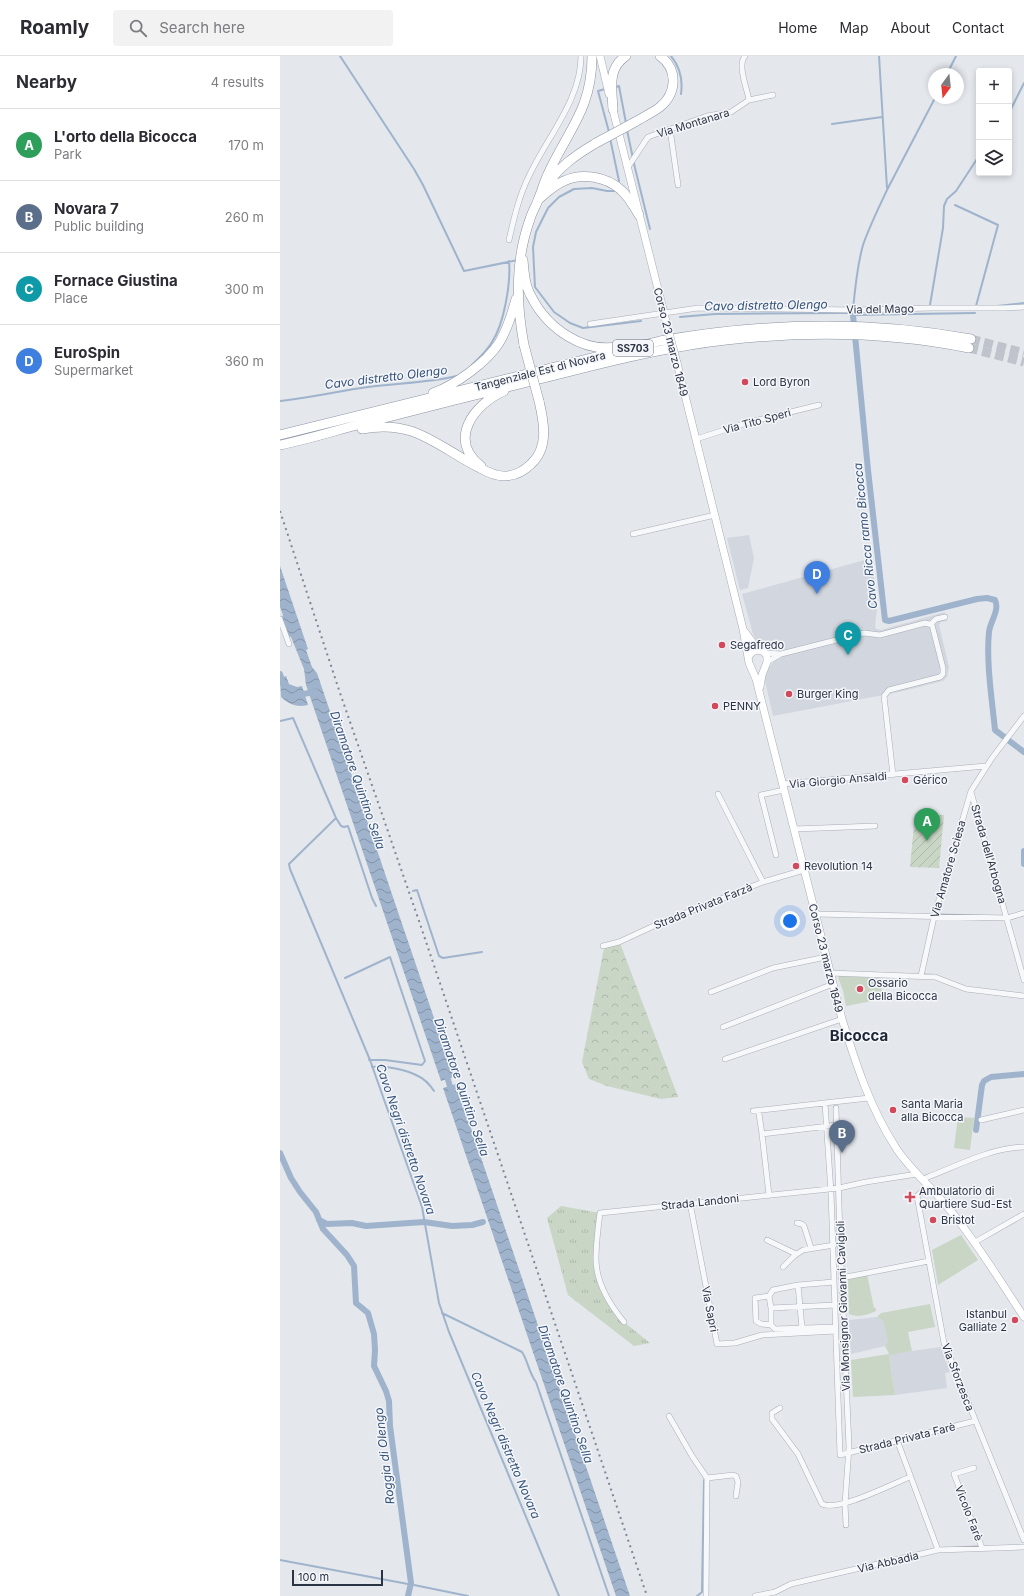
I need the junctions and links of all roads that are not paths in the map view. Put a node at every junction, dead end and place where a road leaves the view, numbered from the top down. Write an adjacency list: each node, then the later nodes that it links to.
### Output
1 (581, 56): 16 (street)
2 (592, 56): 14 (highway, SS703)
3 (600, 56): 7 (main road)
4 (626, 56): 7 (highway)
5 (660, 56): 14 (highway, SS703, bridge)
6 (745, 56): 9 (street)
7 (610, 88): 10 (highway)
8 (773, 95): 9 (street)
9 (749, 100): 11 (street, Via Montanara)
10 (613, 109): 12 (main road, Corso 23 marzo 1849)
11 (670, 129): 12 (street, Via Montanara); 13 (street)
12 (631, 162): 15 (main road, Corso 23 marzo 1849)
13 (678, 185)
14 (538, 200): 15 (highway, SS703); 17 (highway, SS703)
15 (639, 215): 20 (main road, Corso 23 marzo 1849)
16 (509, 240)
17 (522, 260): 18 (highway, SS703); 23 (highway, SS703)
18 (517, 296): 27 (highway, SS703); 32 (highway, SS703, bridge)
19 (1024, 306): 20 (street, Via del Mago)
20 (664, 313): 21 (street, Via del Mago); 29 (main road, Corso 23 marzo 1849, bridge)
21 (590, 324)
22 (971, 339): 23 (highway, Tangenziale Est di Novara / SS703)
23 (660, 342): 27 (highway, Tangenziale Est di Novara / SS703)
24 (969, 348): 25 (highway, Tangenziale Est di Novara / SS703)
25 (528, 382): 30 (highway, Tangenziale Est di Novara / SS703); 32 (highway, SS703)
26 (819, 405): 29 (street, Via Tito Speri)
27 (390, 409): 28 (highway, Tangenziale Est di Novara / SS703)
28 (280, 436)
29 (696, 439): 33 (main road, Corso 23 marzo 1849)
30 (304, 440): 31 (highway, Tangenziale Est di Novara / SS703); 32 (highway, SS703)
31 (280, 445)
32 (490, 473)
33 (715, 515): 34 (street); 38 (main road, Corso 23 marzo 1849)
34 (634, 534)
35 (945, 617): 37 (street)
36 (280, 619): 39 (street)
37 (931, 624): 41 (street); 48 (street, Via Giorgio Ansaldi)
38 (743, 629): 40 (main road, Corso 23 marzo 1849); 42 (main road, Corso 23 marzo 1849)
39 (289, 644)
40 (765, 652): 41 (street); 42 (main road); 43 (main road)
41 (781, 654): 43 (street)
42 (749, 656): 44 (main road)
43 (767, 663): 44 (main road); 45 (main road, Corso 23 marzo 1849)
44 (752, 667): 45 (main road, Corso 23 marzo 1849)
45 (760, 693): 49 (main road, Corso 23 marzo 1849)
46 (1024, 716): 47 (street, Via Amatore Sciesa)
47 (986, 766): 48 (street, Via Giorgio Ansaldi); 50 (street, Via Amatore Sciesa)
48 (893, 775): 49 (street, Via Giorgio Ansaldi)
49 (783, 787): 53 (main road, Corso 23 marzo 1849); 54 (street, Via Giorgio Ansaldi)
50 (971, 791): 59 (street, Via Amatore Sciesa); 60 (street, Strada dell'Arbogna)
51 (718, 794): 56 (street)
52 (875, 826): 53 (street)
53 (794, 829): 55 (main road, Corso 23 marzo 1849)
54 (776, 855)
55 (804, 870): 56 (street, Strada Privata Farzà); 58 (main road, Corso 23 marzo 1849)
56 (763, 882): 61 (street, Strada Privata Farzà)
57 (1024, 913): 60 (street)
58 (815, 914): 59 (street); 62 (main road, Corso 23 marzo 1849)
59 (934, 917): 60 (street); 64 (street, Via Amatore Sciesa)
60 (1007, 918): 65 (street, Strada dell'Arbogna)
61 (603, 946)
62 (826, 957): 63 (main road, Corso 23 marzo 1849); 67 (street)
63 (830, 973): 64 (street); 66 (main road, Corso 23 marzo 1849)
64 (921, 976): 68 (street)
65 (1024, 980)
66 (832, 984): 69 (main road, Corso 23 marzo 1849); 70 (street)
67 (711, 992)
68 (1024, 996)
69 (842, 1020): 71 (street); 72 (main road, Corso 23 marzo 1849)
70 (723, 1027)
71 (725, 1059)
72 (869, 1098): 73 (street); 83 (main road, Corso 23 marzo 1849)
73 (825, 1103): 76 (street); 80 (street, Via Monsignor Giovanni Cavigioli)
74 (836, 1108): 79 (street, Via Monsignor Giovanni Cavigioli)
75 (1024, 1110): 78 (street)
76 (753, 1111)
77 (759, 1114): 81 (street)
78 (981, 1120)
79 (837, 1125): 80 (street); 85 (street, Via Monsignor Giovanni Cavigioli)
80 (827, 1126): 81 (street); 86 (street, Via Monsignor Giovanni Cavigioli)
81 (762, 1134): 87 (street)
82 (1024, 1146): 84 (street)
83 (917, 1174): 84 (main road, Corso 23 marzo 1849); 85 (street, Strada Landoni)
84 (925, 1183): 92 (main road, Corso 23 marzo 1849); 97 (street, Via Sforzesca)
85 (839, 1188): 86 (street, Strada Landoni); 94 (street, Via Monsignor Giovanni Cavigioli)
86 (831, 1189): 87 (street, Strada Landoni); 93 (street, Via Monsignor Giovanni Cavigioli)
87 (768, 1195): 88 (street, Strada Landoni)
88 (690, 1203): 107 (street, Strada Landoni); 110 (street, Via Sapri)
89 (1024, 1214): 92 (street)
90 (796, 1223): 95 (street)
91 (767, 1240): 96 (street)
92 (975, 1242): 106 (main road, Corso 23 marzo 1849)
93 (833, 1245): 94 (street); 95 (street); 100 (street, Via Monsignor Giovanni Cavigioli)
94 (840, 1245): 99 (street, Via Monsignor Giovanni Cavigioli)
95 (811, 1248): 96 (street)
96 (796, 1254): 98 (street)
97 (929, 1261): 99 (street); 113 (street, Via Sforzesca)
98 (783, 1267)
99 (841, 1278): 115 (street, Via Monsignor Giovanni Cavigioli)
100 (834, 1282): 101 (street); 103 (street, Via Monsignor Giovanni Cavigioli)
101 (798, 1285): 102 (street); 104 (street)
102 (769, 1296): 105 (street); 108 (street)
103 (835, 1305): 104 (street); 110 (street, Via Monsignor Giovanni Cavigioli)
104 (800, 1306): 105 (street); 109 (street)
105 (771, 1308): 108 (street)
106 (1024, 1318)
107 (624, 1322)
108 (771, 1325): 109 (street)
109 (802, 1328): 110 (street)
110 (836, 1329): 116 (street, Via Monsignor Giovanni Cavigioli)
111 (780, 1408): 121 (street)
112 (668, 1416): 119 (street)
113 (975, 1421): 114 (street, Strada Privata Farè); 123 (street, Via Sforzesca)
114 (897, 1440): 115 (street, Strada Privata Farè); 118 (street)
115 (849, 1452): 116 (street, Strada Privata Farè); 121 (street, Via Monsignor Giovanni Cavigioli)
116 (840, 1455)
117 (974, 1468): 125 (street, Vicolo Farè)
118 (910, 1477): 121 (street); 126 (street)
119 (707, 1478): 120 (street); 128 (street)
120 (736, 1496)
121 (845, 1504): 122 (street, Via Monsignor Giovanni Cavigioli)
122 (846, 1525)
123 (1024, 1540)
124 (1024, 1547): 125 (street, Via Abbadia)
125 (982, 1548): 126 (street, Via Abbadia)
126 (938, 1550): 127 (street, Via Abbadia)
127 (774, 1594): 129 (street, Via Abbadia)
128 (706, 1596)
129 (755, 1596)

